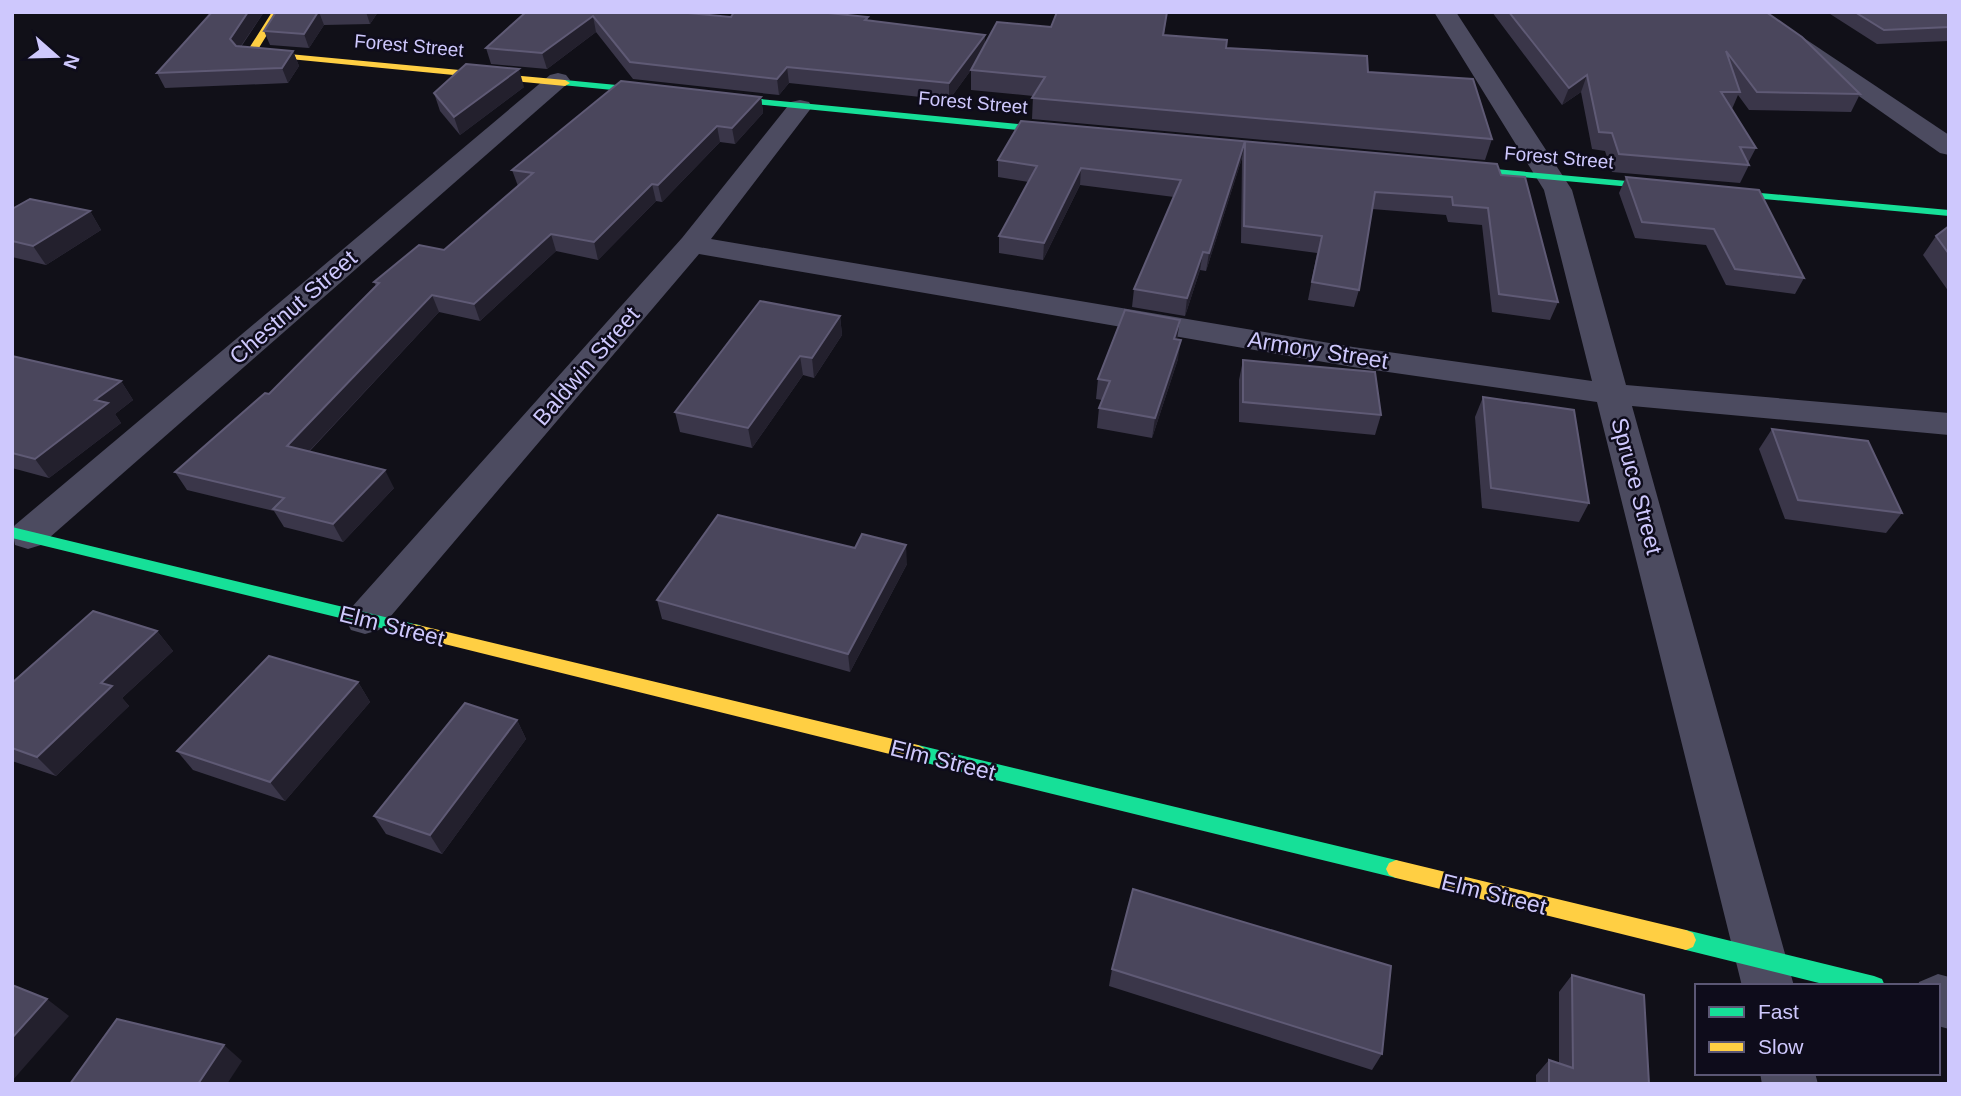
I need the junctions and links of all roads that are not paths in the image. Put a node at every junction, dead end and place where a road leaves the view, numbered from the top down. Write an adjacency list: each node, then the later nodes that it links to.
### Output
1 (277, 12): 4 (street, Forest Street)
2 (1445, 12): 9 (street, Spruce Street)
3 (1750, 12): 7 (street)
4 (558, 80): 5 (street, Forest Street); 14 (street, Chestnut Street)
5 (800, 107): 6 (street, Forest Street); 11 (street, Baldwin Street)
6 (1084, 134)
7 (1949, 148)
8 (1440, 167): 9 (street, Forest Street)
9 (1549, 177): 10 (street, Forest Street); 12 (street, Spruce Street)
10 (1949, 213)
11 (692, 244): 12 (street, Armory Street); 15 (street, Baldwin Street)
12 (1612, 394): 13 (street, Armory Street); 16 (street, Spruce Street)
13 (1949, 424)
14 (20, 533): 15 (street, Elm Street)
15 (365, 619): 16 (street, Elm Street)
16 (1765, 973): 17 (street, Elm Street)
17 (1857, 984)

